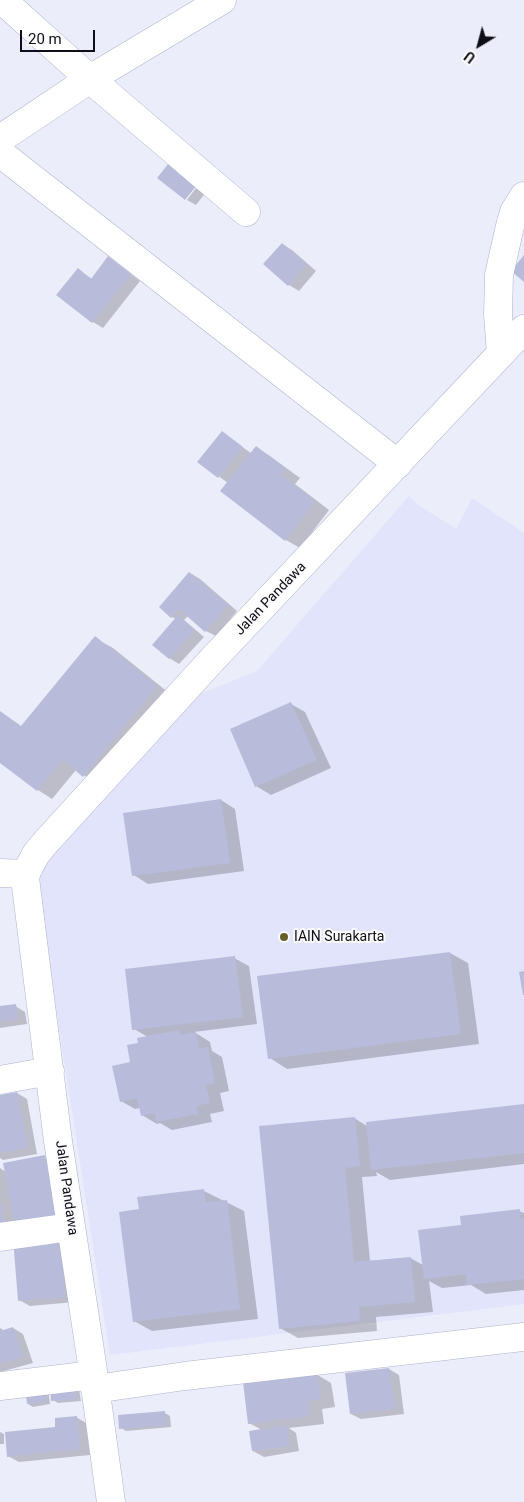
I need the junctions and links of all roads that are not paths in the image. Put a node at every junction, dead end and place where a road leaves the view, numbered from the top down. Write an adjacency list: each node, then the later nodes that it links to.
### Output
1 (2, 0): 3 (street)
2 (222, 0): 3 (street)
3 (90, 80): 4 (street); 7 (street)
4 (0, 139)
5 (0, 153): 10 (street)
6 (524, 196): 9 (street)
7 (246, 212)
8 (524, 329): 9 (street, Jalan Pandawa)
9 (501, 353): 10 (street, Jalan Pandawa)
10 (398, 464): 11 (street, Jalan Pandawa)
11 (13, 874): 12 (street, Jalan Pandawa)
12 (50, 1071): 13 (street); 14 (street, Jalan Pandawa)
13 (0, 1080)
14 (71, 1227): 15 (street); 17 (street, Jalan Pandawa)
15 (0, 1237)
16 (524, 1337): 17 (street)
17 (94, 1382): 18 (street); 19 (street, Jalan Pandawa)
18 (0, 1386)
19 (111, 1502)

